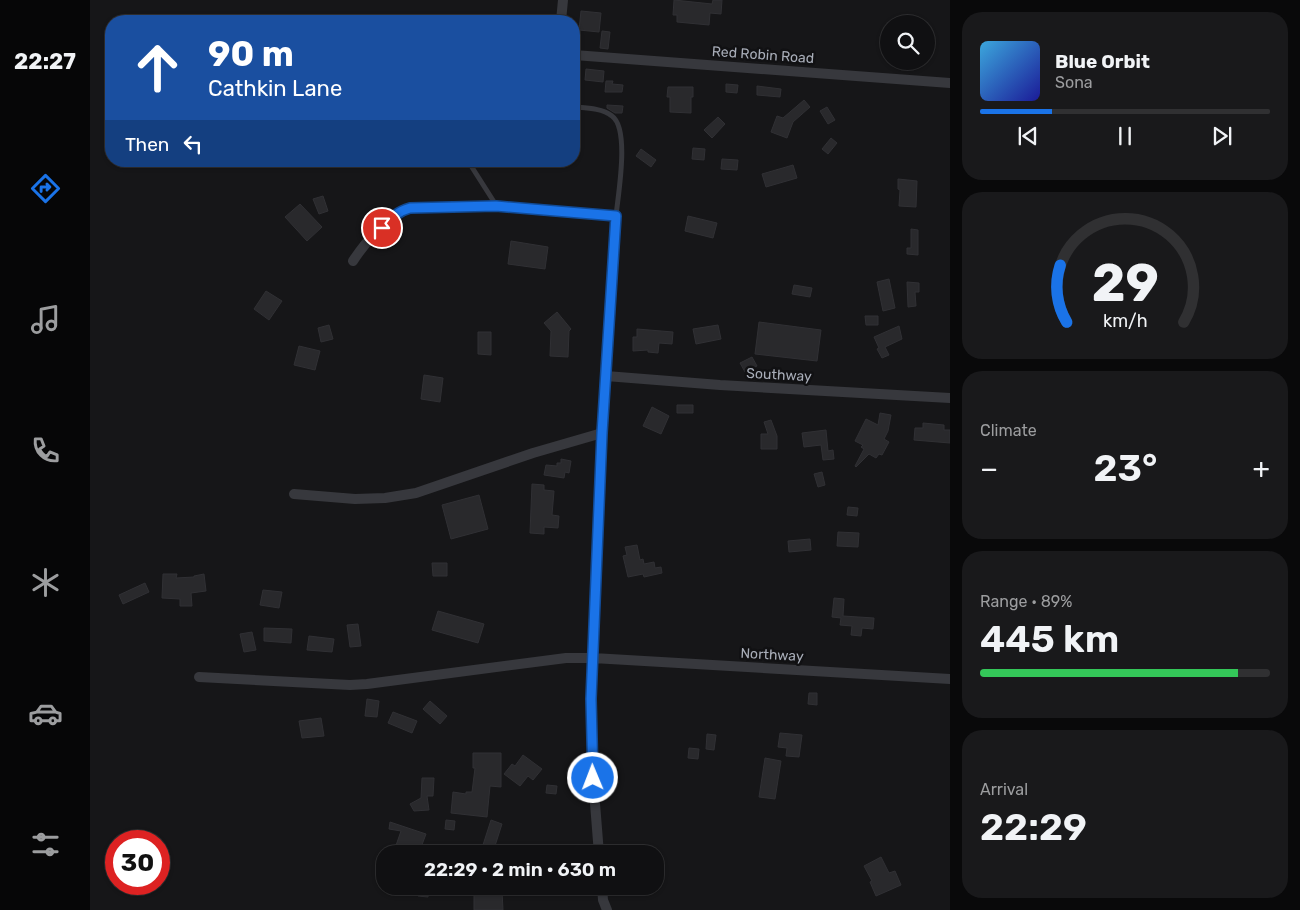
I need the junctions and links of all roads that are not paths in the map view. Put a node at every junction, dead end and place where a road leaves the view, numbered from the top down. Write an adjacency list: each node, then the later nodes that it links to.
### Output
1 (563, 0): 2 (street)
2 (562, 15)
3 (580, 55): 4 (street, Red Robin Road)
4 (950, 83)
5 (580, 108): 8 (lane)
6 (472, 167): 7 (lane)
7 (496, 206): 8 (street); 9 (street)
8 (616, 216): 10 (street)
9 (353, 260)
10 (606, 376): 11 (street, Southway); 12 (street)
11 (950, 398)
12 (602, 433): 13 (street); 14 (street)
13 (294, 494)
14 (593, 658): 15 (street, Northway); 16 (street, Northway); 17 (street)
15 (199, 677)
16 (950, 679)
17 (598, 845)
18 (603, 895): 19 (street)
19 (607, 910)

